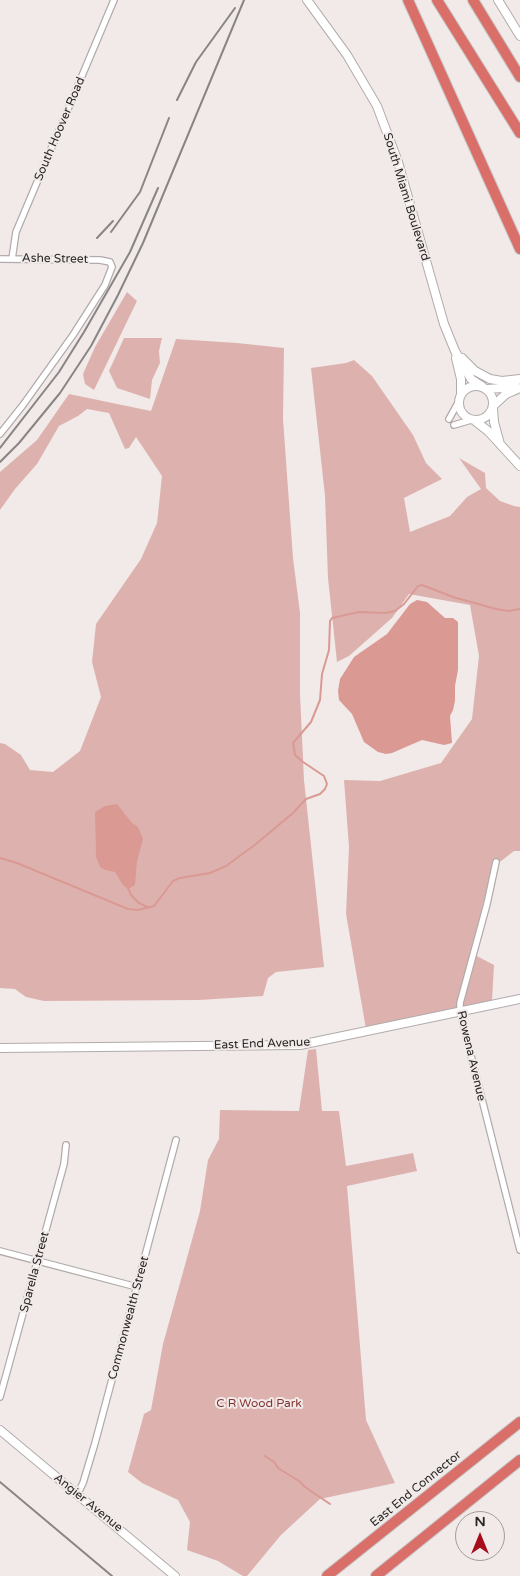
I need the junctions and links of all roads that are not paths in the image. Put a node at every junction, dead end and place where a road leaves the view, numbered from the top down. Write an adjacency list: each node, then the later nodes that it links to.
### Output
1 (114, 0): 12 (street, South Hoover Road)
2 (307, 0): 13 (street, South Miami Boulevard)
3 (408, 0): 10 (highway)
4 (437, 0): 9 (highway)
5 (473, 0): 8 (highway)
6 (498, 0): 7 (street)
7 (520, 36)
8 (520, 77)
9 (520, 133)
10 (520, 249)
11 (0, 259): 12 (street, Ashe Street)
12 (12, 259): 22 (street, Ashe Street)
13 (455, 351): 14 (street); 15 (street, South Miami Boulevard); 17 (street, South Miami Boulevard)
14 (520, 379): 15 (street)
15 (484, 388): 17 (street); 18 (street)
16 (520, 388): 18 (street)
17 (460, 398): 19 (street); 20 (street)
18 (493, 407): 20 (street); 23 (street)
19 (449, 418)
20 (472, 420): 21 (street); 23 (street)
21 (454, 425)
22 (0, 434)
23 (500, 444): 24 (street)
24 (520, 466)
25 (496, 862): 27 (street, Rowena Avenue)
26 (520, 999): 27 (street, East End Avenue)
27 (460, 1012): 28 (street, East End Avenue); 31 (street, Rowena Avenue)
28 (0, 1048)
29 (176, 1140): 34 (street, Commonwealth Street)
30 (66, 1145): 33 (street, Sparella Street)
31 (520, 1250)
32 (0, 1251): 33 (street)
33 (38, 1261): 34 (street); 35 (street, Sparella Street)
34 (137, 1287): 39 (street, Commonwealth Street)
35 (0, 1397)
36 (520, 1422): 41 (highway, East End Connector)
37 (0, 1430): 39 (street, Angier Avenue)
38 (520, 1460): 42 (highway)
39 (78, 1494): 40 (street, Angier Avenue)
40 (175, 1576)
41 (327, 1576)
42 (376, 1576)

